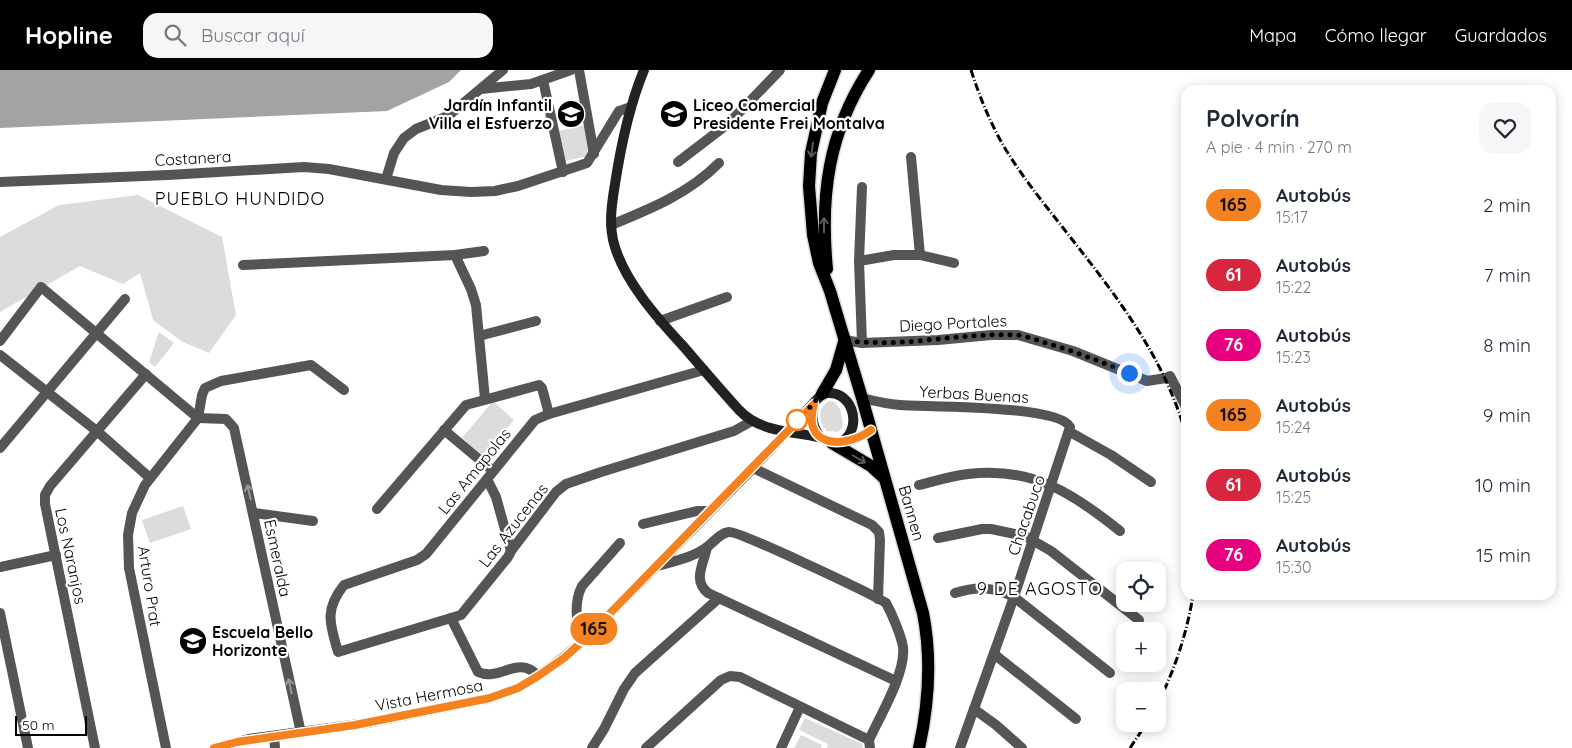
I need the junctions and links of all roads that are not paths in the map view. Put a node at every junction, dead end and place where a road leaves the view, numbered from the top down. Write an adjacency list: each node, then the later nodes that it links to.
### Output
1 (503, 70): 9 (street)
2 (571, 70): 8 (street)
3 (579, 70): 11 (street)
4 (644, 70): 10 (main road)
5 (780, 70): 13 (street)
6 (835, 70): 26 (main road, one-way to 26)
7 (869, 70): 26 (main road, one-way to 7)
8 (543, 80): 9 (street); 15 (street)
9 (481, 89): 16 (street)
10 (632, 107): 11 (street, Costanera); 19 (main road)
11 (594, 154): 15 (street, Costanera)
12 (911, 157): 22 (street)
13 (678, 162)
14 (719, 163): 19 (street)
15 (563, 172): 16 (street, Costanera)
16 (386, 179): 17 (street, Costanera)
17 (0, 182)
18 (862, 187): 23 (street)
19 (611, 225): 30 (main road)
20 (484, 251): 21 (street)
21 (455, 255): 25 (street); 32 (street)
22 (920, 255): 23 (street); 24 (street)
23 (859, 261): 35 (street)
24 (954, 264)
25 (243, 265)
26 (830, 291): 33 (main road, Bannen)
27 (727, 297): 30 (street)
28 (125, 299): 31 (street)
29 (536, 321): 32 (street)
30 (660, 321): 37 (main road)
31 (96, 332): 34 (street); 38 (street); 40 (street)
32 (480, 336): 44 (street)
33 (844, 340): 35 (street, Diego Portales); 43 (main road, Bannen); 45 (main road)
34 (0, 341)
35 (862, 343): 42 (street, Diego Portales)
36 (0, 355): 40 (street)
37 (704, 370): 46 (street, Las Amapolas); 48 (main road)
38 (146, 374): 47 (street); 51 (street, Los Naranjos)
39 (344, 390): 47 (street)
40 (46, 392): 51 (street); 56 (street)
41 (838, 394): 43 (main road); 45 (main road); 55 (main road)
42 (1181, 397)
43 (862, 398): 50 (main road, Bannen); 52 (street, Yerbas Buenas)
44 (485, 399): 46 (street); 49 (street)
45 (818, 399): 53 (main road, Vista Hermosa); 54 (main road)
46 (549, 414): 58 (street, Las Amapolas)
47 (198, 418): 59 (street, Arturo Prat); 66 (street, Esmeralda, one-way to 47)
48 (752, 421): 53 (main road); 74 (street, Las Azucenas)
49 (444, 430): 58 (street); 64 (street)
50 (871, 430): 55 (main road); 60 (main road, Bannen)
51 (98, 432): 59 (street); 75 (street, Los Naranjos)
52 (1070, 432): 61 (street, Yerbas Buenas); 63 (street, Chacabuco)
53 (787, 433): 54 (main road); 57 (main road, Vista Hermosa)
54 (820, 437): 55 (main road)
55 (838, 442): 60 (main road, one-way to 60)
56 (0, 448)
57 (753, 468): 65 (main road, Vista Hermosa); 81 (street)
58 (490, 475): 74 (street); 86 (street, Las Amapolas)
59 (150, 478): 101 (street, Arturo Prat)
60 (884, 478): 107 (main road, Bannen)
61 (1151, 482)
62 (920, 485): 63 (street)
63 (1052, 486): 69 (street); 71 (street, Chacabuco)
64 (377, 509)
65 (710, 512): 68 (street); 76 (main road, Vista Hermosa)
66 (254, 513): 67 (street); 96 (street, Esmeralda, one-way to 66)
67 (313, 521)
68 (643, 524)
69 (1120, 531)
70 (938, 538): 71 (street)
71 (1034, 540): 79 (street, Chacabuco); 84 (street)
72 (620, 543): 85 (street)
73 (707, 547): 76 (street); 80 (street); 81 (street)
74 (511, 551): 83 (street, Las Azucenas)
75 (56, 555): 77 (street); 100 (street, Los Naranjos)
76 (657, 566): 85 (main road, Vista Hermosa)
77 (0, 567)
78 (955, 593): 79 (street)
79 (1014, 597): 87 (street, Chacabuco); 90 (street)
80 (720, 598): 92 (street); 104 (street)
81 (878, 598): 92 (street)
82 (0, 613): 88 (street)
83 (451, 618): 86 (street, Las Azucenas); 91 (street)
84 (1139, 620)
85 (584, 640): 91 (main road, Vista Hermosa)
86 (338, 652)
87 (994, 654): 94 (street, Chacabuco); 95 (street)
88 (11, 666): 89 (street); 99 (street)
89 (0, 668)
90 (1110, 674)
91 (538, 676): 96 (main road, Vista Hermosa)
92 (896, 681): 98 (street)
93 (800, 707): 98 (street); 105 (street); 106 (street)
94 (974, 709): 108 (street, Chacabuco); 109 (street)
95 (1076, 719)
96 (301, 733): 97 (main road, Vista Hermosa)
97 (274, 736): 102 (main road, Vista Hermosa); 103 (street)
98 (870, 744)
99 (28, 748)
100 (95, 748)
101 (166, 748)
102 (214, 748)
103 (275, 748)
104 (592, 748)
105 (646, 748)
106 (781, 748)
107 (919, 748)
108 (960, 748)
109 (1022, 748)

